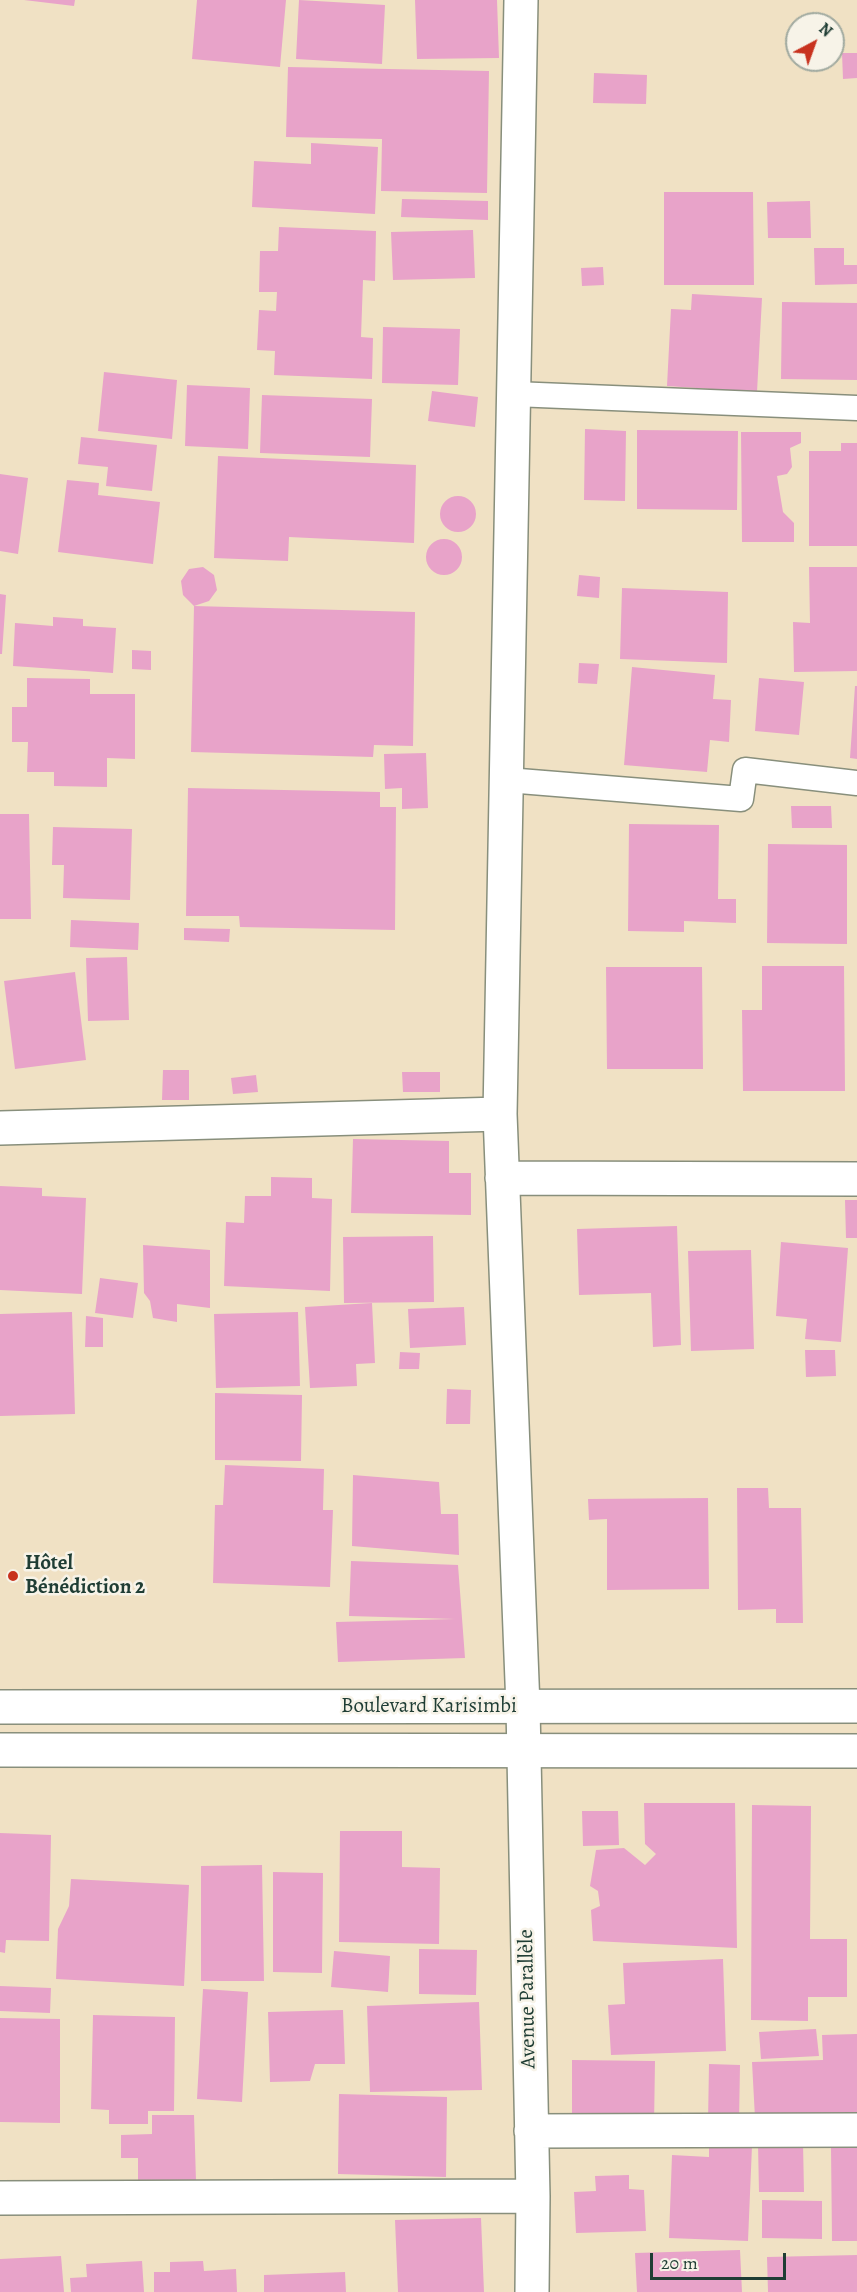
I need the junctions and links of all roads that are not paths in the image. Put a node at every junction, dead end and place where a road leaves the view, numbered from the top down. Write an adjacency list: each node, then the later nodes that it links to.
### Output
1 (521, 0): 2 (street, Avenue Parallèle)
2 (514, 394): 3 (lane); 4 (street, Avenue Parallèle)
3 (857, 408)
4 (507, 780): 5 (lane); 6 (street, Avenue Parallèle)
5 (857, 783)
6 (500, 1114): 7 (street); 8 (street, Avenue Parallèle)
7 (0, 1128)
8 (502, 1178): 9 (street); 12 (street, Avenue Parallèle)
9 (857, 1179)
10 (857, 1706): 12 (street, Boulevard Karisimbi)
11 (0, 1707): 12 (street, Boulevard Karisimbi)
12 (523, 1707): 14 (street, Avenue Parallèle)
13 (0, 1750): 14 (street)
14 (522, 1751): 15 (street); 17 (street, Avenue Parallèle)
15 (857, 1751)
16 (857, 2130): 17 (street)
17 (531, 2131): 18 (street, Avenue Parallèle)
18 (533, 2196): 19 (street); 20 (street, Avenue Parallèle)
19 (0, 2198)
20 (531, 2292)

